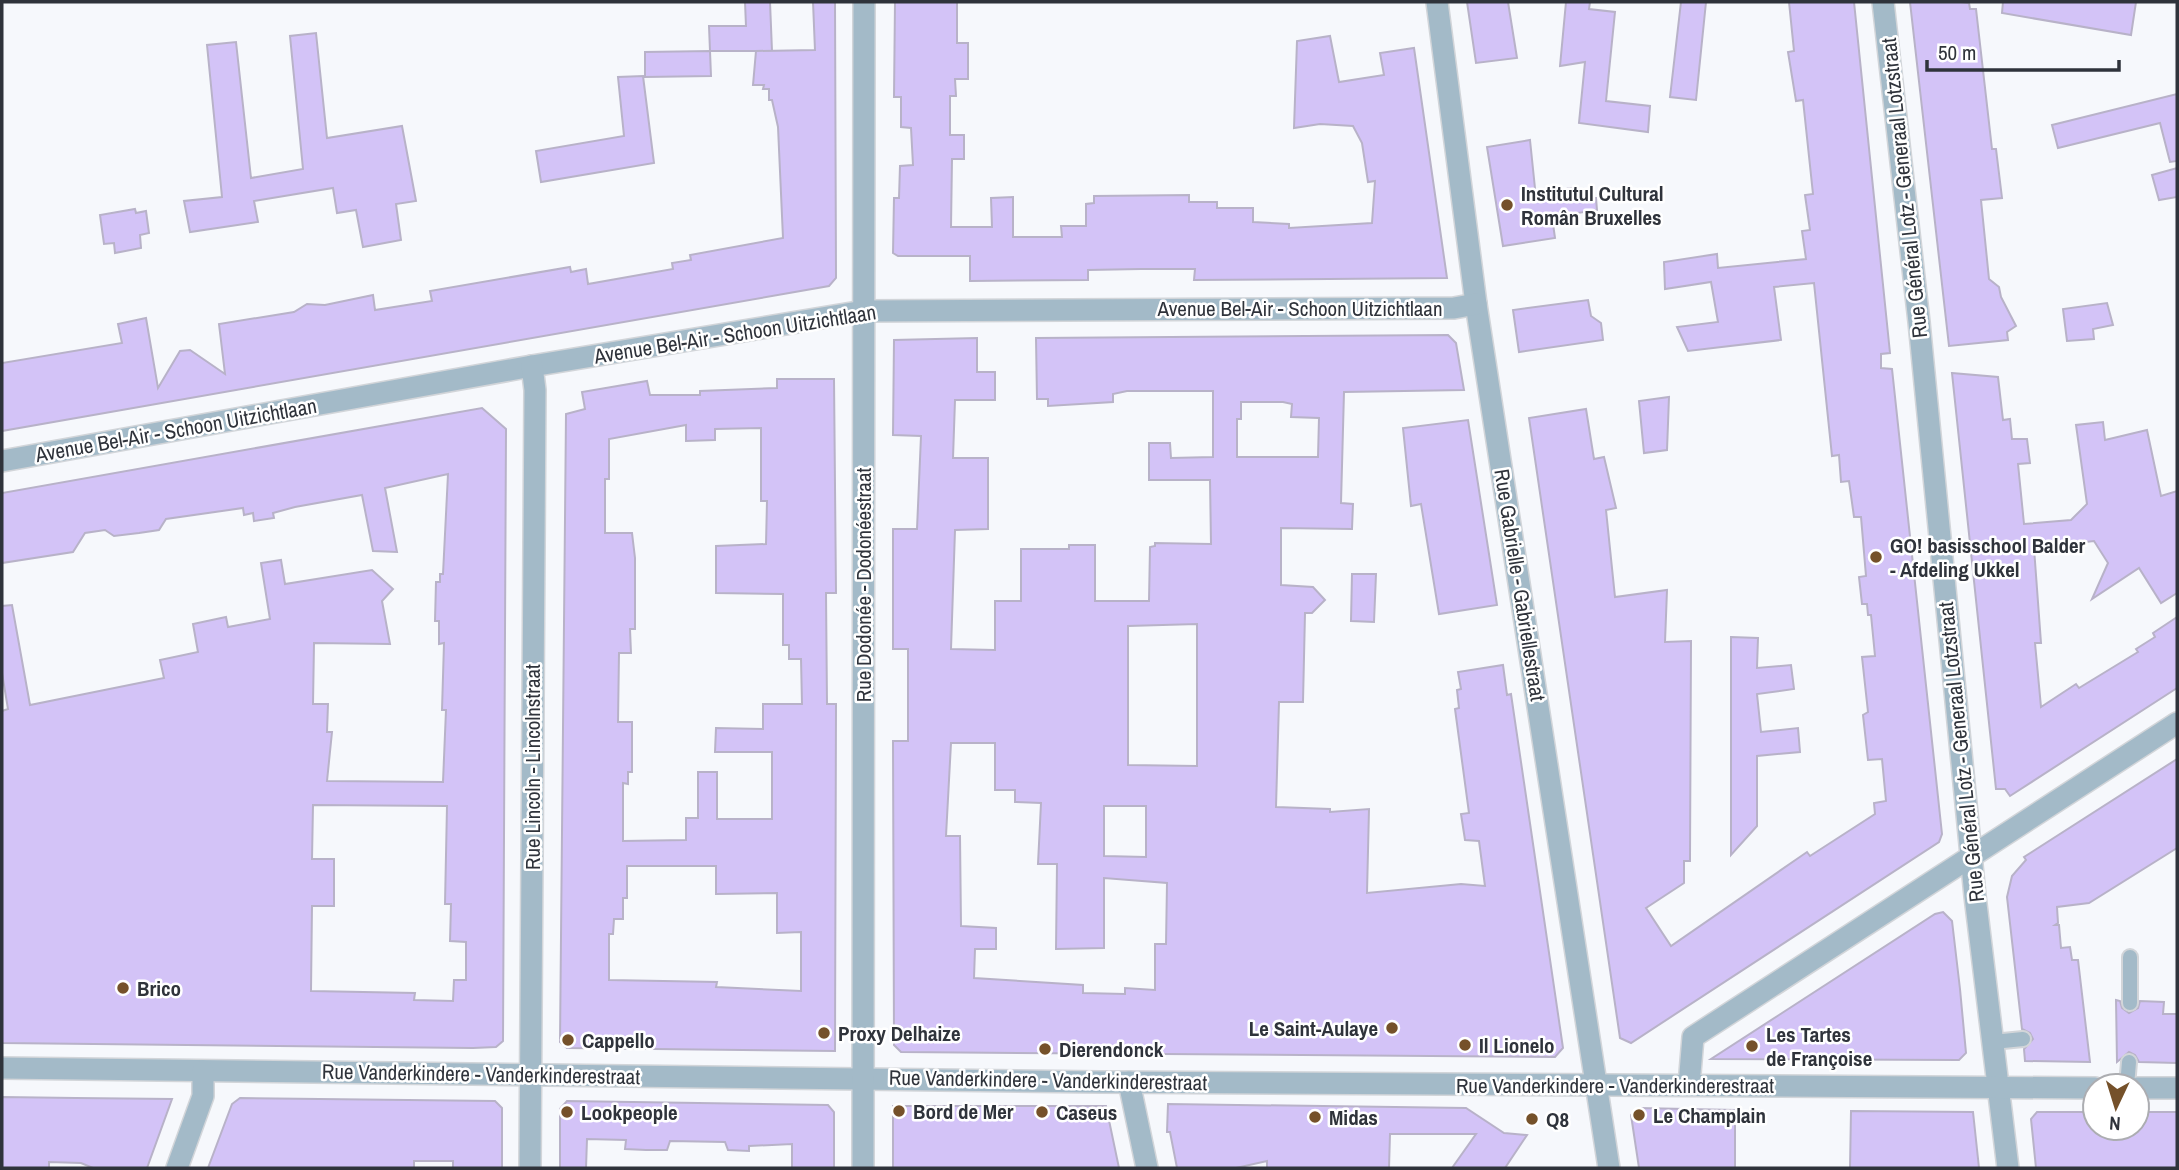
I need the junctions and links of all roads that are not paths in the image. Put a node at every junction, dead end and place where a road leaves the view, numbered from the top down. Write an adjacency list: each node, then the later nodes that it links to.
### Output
1 (864, 2): 5 (street, Rue Dodonée - Dodonéestraat)
2 (1437, 2): 4 (street, Rue Gabrielle - Gabriellestraat)
3 (1883, 2): 9 (street, Rue Général Lotz - Generaal Lotzstraat)
4 (1476, 304): 5 (street, Avenue Bel-Air - Schoon Uitzichtlaan); 21 (street, Rue Gabrielle - Gabriellestraat)
5 (863, 311): 6 (street, Avenue Bel-Air - Schoon Uitzichtlaan); 19 (street, Rue Dodonée - Dodonéestraat)
6 (532, 366): 7 (street, Avenue Bel-Air - Schoon Uitzichtlaan); 18 (street, Rue Lincoln - Lincolnstraat)
7 (2, 461)
8 (2177, 723): 9 (street)
9 (1971, 855): 13 (street, Rue Général Lotz - Generaal Lotzstraat); 22 (street)
10 (2130, 957): 11 (lane)
11 (2130, 1003)
12 (2023, 1039): 13 (lane)
13 (1993, 1042): 23 (street, Rue Général Lotz - Generaal Lotzstraat)
14 (2129, 1062): 17 (lane)
15 (2, 1068): 16 (street, Rue Vanderkindere - Vanderkinderestraat)
16 (203, 1071): 18 (street, Rue Vanderkindere - Vanderkinderestraat); 28 (street)
17 (2128, 1072)
18 (531, 1075): 19 (street, Rue Vanderkindere - Vanderkinderestraat); 29 (street, Rue Lincoln - Lincolnstraat)
19 (863, 1078): 20 (street, Rue Vanderkindere - Vanderkinderestraat); 30 (street, Rue Dodonée - Dodonéestraat)
20 (1129, 1082): 21 (street, Rue Vanderkindere - Vanderkinderestraat); 31 (street)
21 (1597, 1083): 22 (street, Rue Vanderkindere - Vanderkinderestraat); 27 (street, Rue Gabrielle - Gabriellestraat)
22 (1689, 1084): 23 (street, Rue Vanderkindere - Vanderkinderestraat)
23 (1999, 1087): 24 (street, Rue Vanderkindere - Vanderkinderestraat); 32 (street, Rue Général Lotz - Generaal Lotzstraat)
24 (2081, 1088)
25 (2151, 1088): 26 (street)
26 (2177, 1088)
27 (1603, 1167)
28 (177, 1168)
29 (530, 1168)
30 (863, 1168)
31 (1147, 1168)
32 (2008, 1168)

